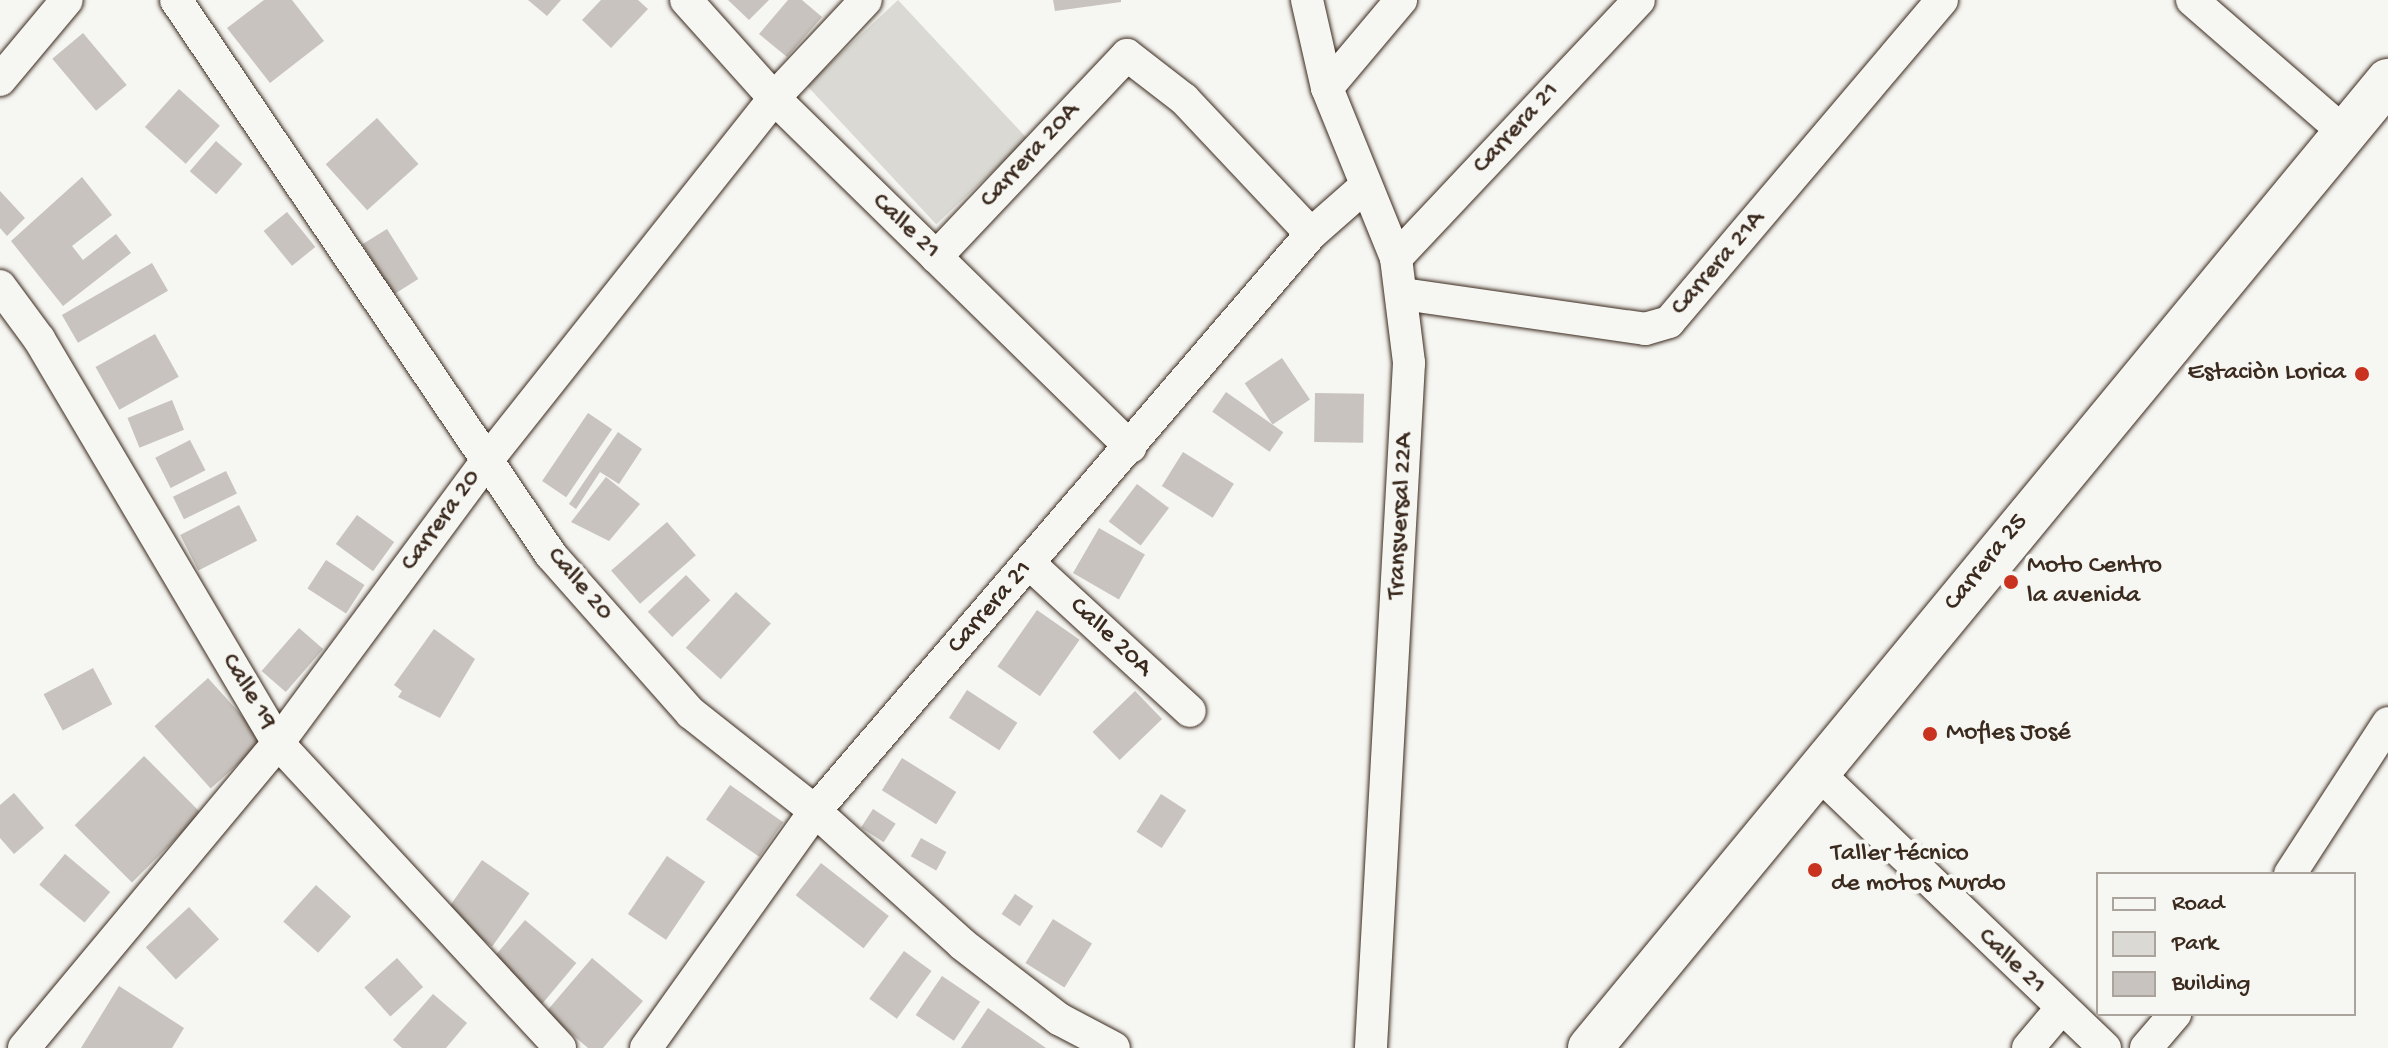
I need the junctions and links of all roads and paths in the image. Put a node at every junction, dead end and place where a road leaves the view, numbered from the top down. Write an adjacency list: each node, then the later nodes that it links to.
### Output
1 (67, 0): 10 (street)
2 (176, 0): 22 (street, Calle 20)
3 (686, 0): 13 (street, Calle 21)
4 (866, 0): 13 (street, Carrera 20)
5 (1307, 0): 12 (street, Transversal 22A)
6 (1401, 0): 12 (street)
7 (1639, 0): 18 (street, Carrera 21)
8 (1942, 0): 20 (street, Carrera 21A)
9 (2192, 0): 14 (street)
10 (0, 80)
11 (2388, 81): 14 (main road, Carrera 25)
12 (1327, 88): 15 (street, Transversal 22A)
13 (774, 98): 17 (street, Calle 21); 22 (street, Carrera 20)
14 (2345, 133): 27 (main road, Carrera 25)
15 (1362, 189): 16 (street, Carrera 21); 18 (street, Transversal 22A)
16 (1311, 234): 17 (street, Carrera 20A); 21 (street, Carrera 21)
17 (936, 257): 21 (street, Calle 21)
18 (1396, 258): 20 (street, Transversal 22A)
19 (0, 286): 26 (street, Calle 19)
20 (1403, 294): 36 (street, Transversal 22A)
21 (1130, 447): 23 (street, Carrera 21)
22 (489, 458): 26 (street, Carrera 20); 28 (street, Calle 20)
23 (1030, 564): 24 (street, Calle 20A); 28 (street, Carrera 21)
24 (1190, 711)
25 (2388, 723): 29 (street)
26 (278, 743): 32 (street, Carrera 20); 33 (street, Calle 19)
27 (1817, 772): 30 (street, Calle 21); 37 (main road, Carrera 25)
28 (815, 811): 34 (street, Carrera 21); 35 (street, Calle 20)
29 (2291, 872)
30 (2060, 1010): 38 (street); 39 (street, Calle 21)
31 (2173, 1016): 40 (street)
32 (24, 1048)
33 (560, 1048)
34 (646, 1048)
35 (1114, 1048)
36 (1371, 1048)
37 (1590, 1048)
38 (2028, 1048)
39 (2105, 1048)
40 (2146, 1048)

